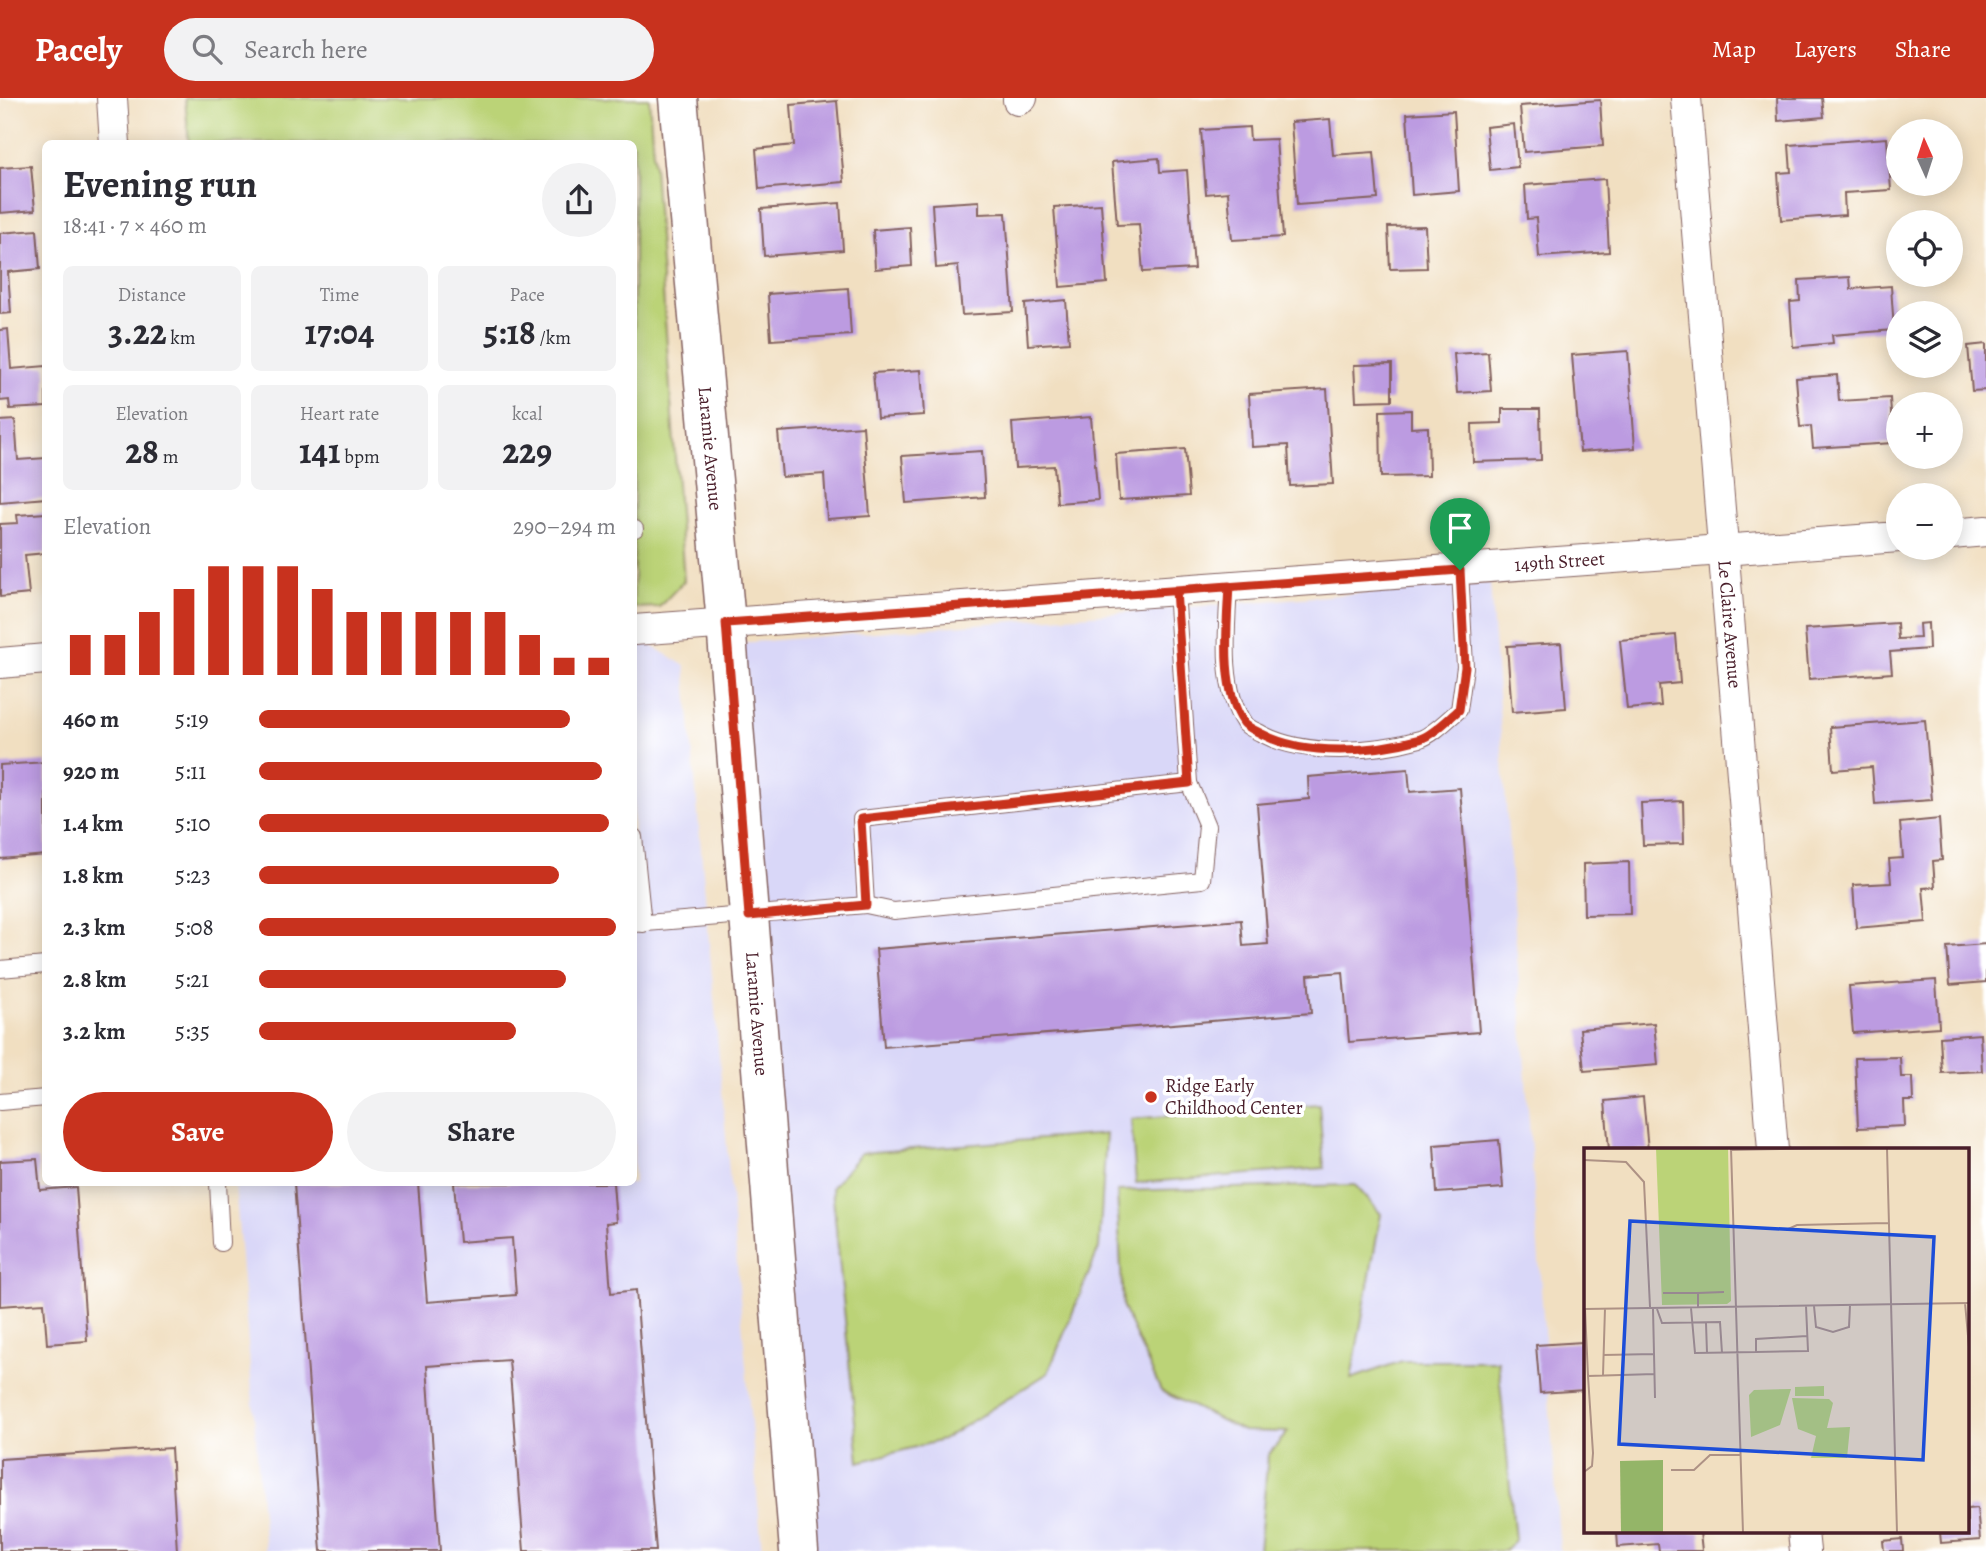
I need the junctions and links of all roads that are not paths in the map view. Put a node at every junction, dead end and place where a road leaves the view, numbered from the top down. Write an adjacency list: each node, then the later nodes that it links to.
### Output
1 (112, 98): 4 (street)
2 (678, 98): 12 (street, Laramie Avenue)
3 (1686, 98): 8 (street, Le Claire Avenue)
4 (115, 140)
5 (1986, 531): 6 (street)
6 (1963, 533)
7 (1886, 538): 8 (street, 149th Street)
8 (1724, 550): 9 (street, 149th Street); 25 (street, Le Claire Avenue)
9 (1460, 570): 10 (street, 149th Street); 10 (lane)
10 (1229, 586): 11 (street, 149th Street)
11 (1176, 590): 12 (street, 149th Street); 16 (lane)
12 (726, 623): 13 (street, 149th Street); 19 (street, Laramie Avenue)
13 (637, 630)
14 (42, 659): 15 (street)
15 (0, 663)
16 (1189, 783): 18 (lane); 18 (lane)
17 (637, 902): 20 (lane)
18 (866, 905): 19 (lane)
19 (749, 916): 20 (lane); 28 (street, Laramie Avenue)
20 (638, 924)
21 (42, 965): 22 (lane)
22 (0, 969)
23 (42, 1098): 24 (lane)
24 (0, 1102)
25 (1773, 1148)
26 (218, 1186): 27 (lane)
27 (221, 1243)
28 (799, 1551)

